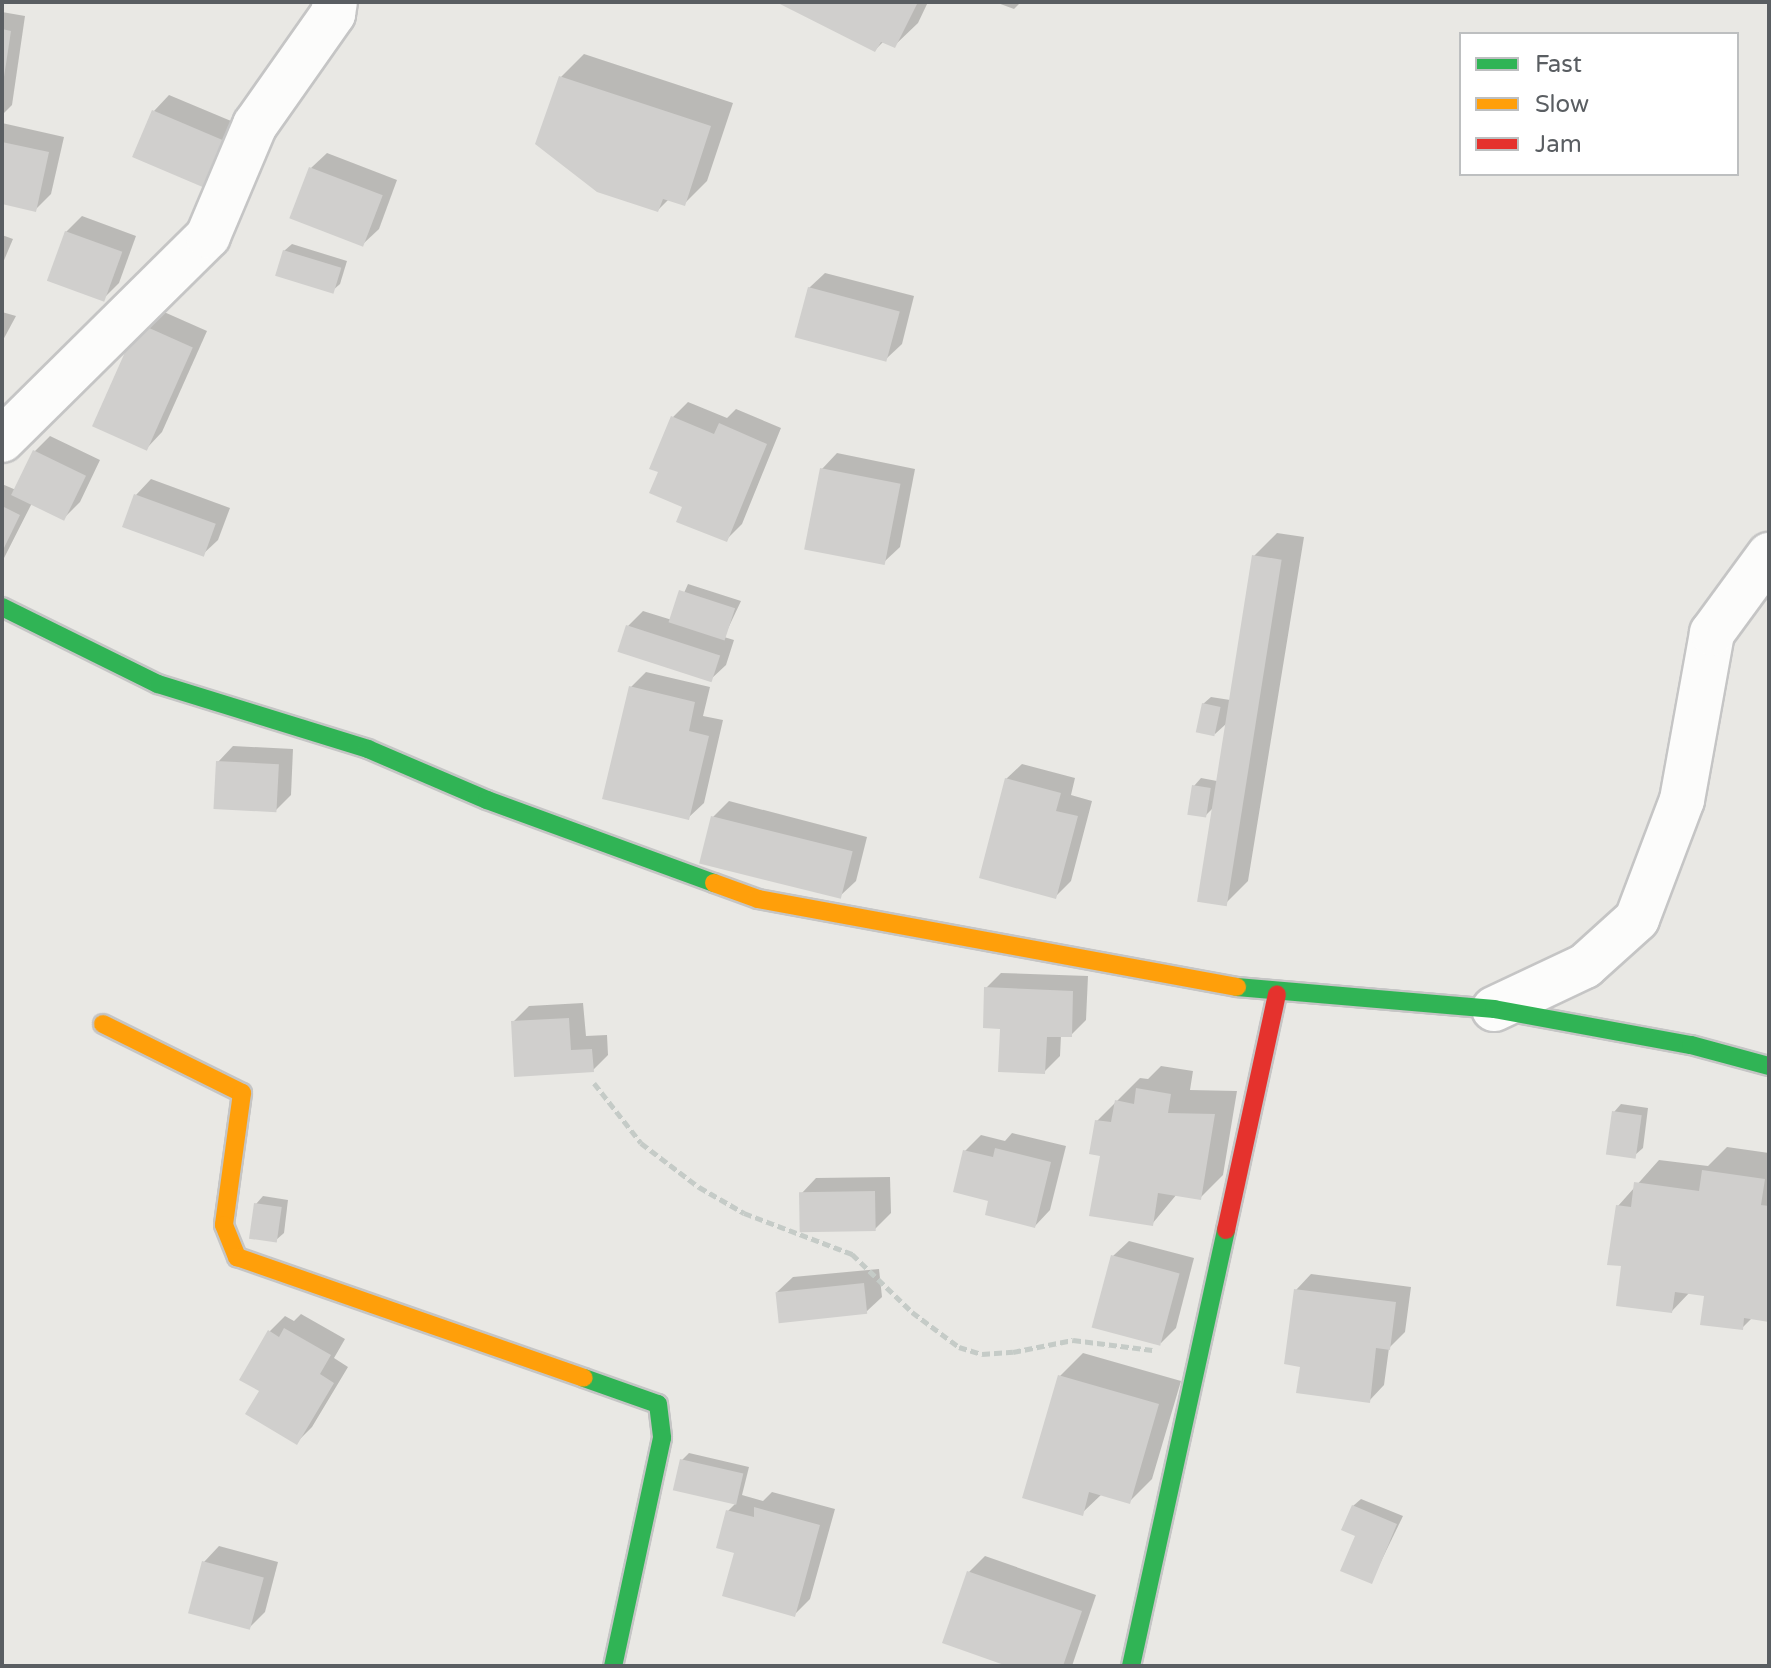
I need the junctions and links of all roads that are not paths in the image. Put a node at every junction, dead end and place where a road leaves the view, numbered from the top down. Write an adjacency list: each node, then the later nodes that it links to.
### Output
1 (321, 6): 2 (street)
2 (2, 440)
3 (1769, 555): 6 (street)
4 (2, 607): 5 (street)
5 (1277, 994): 6 (street); 10 (street)
6 (1494, 1009): 8 (street)
7 (103, 1024): 9 (street)
8 (1769, 1066)
9 (613, 1666)
10 (1131, 1666)

